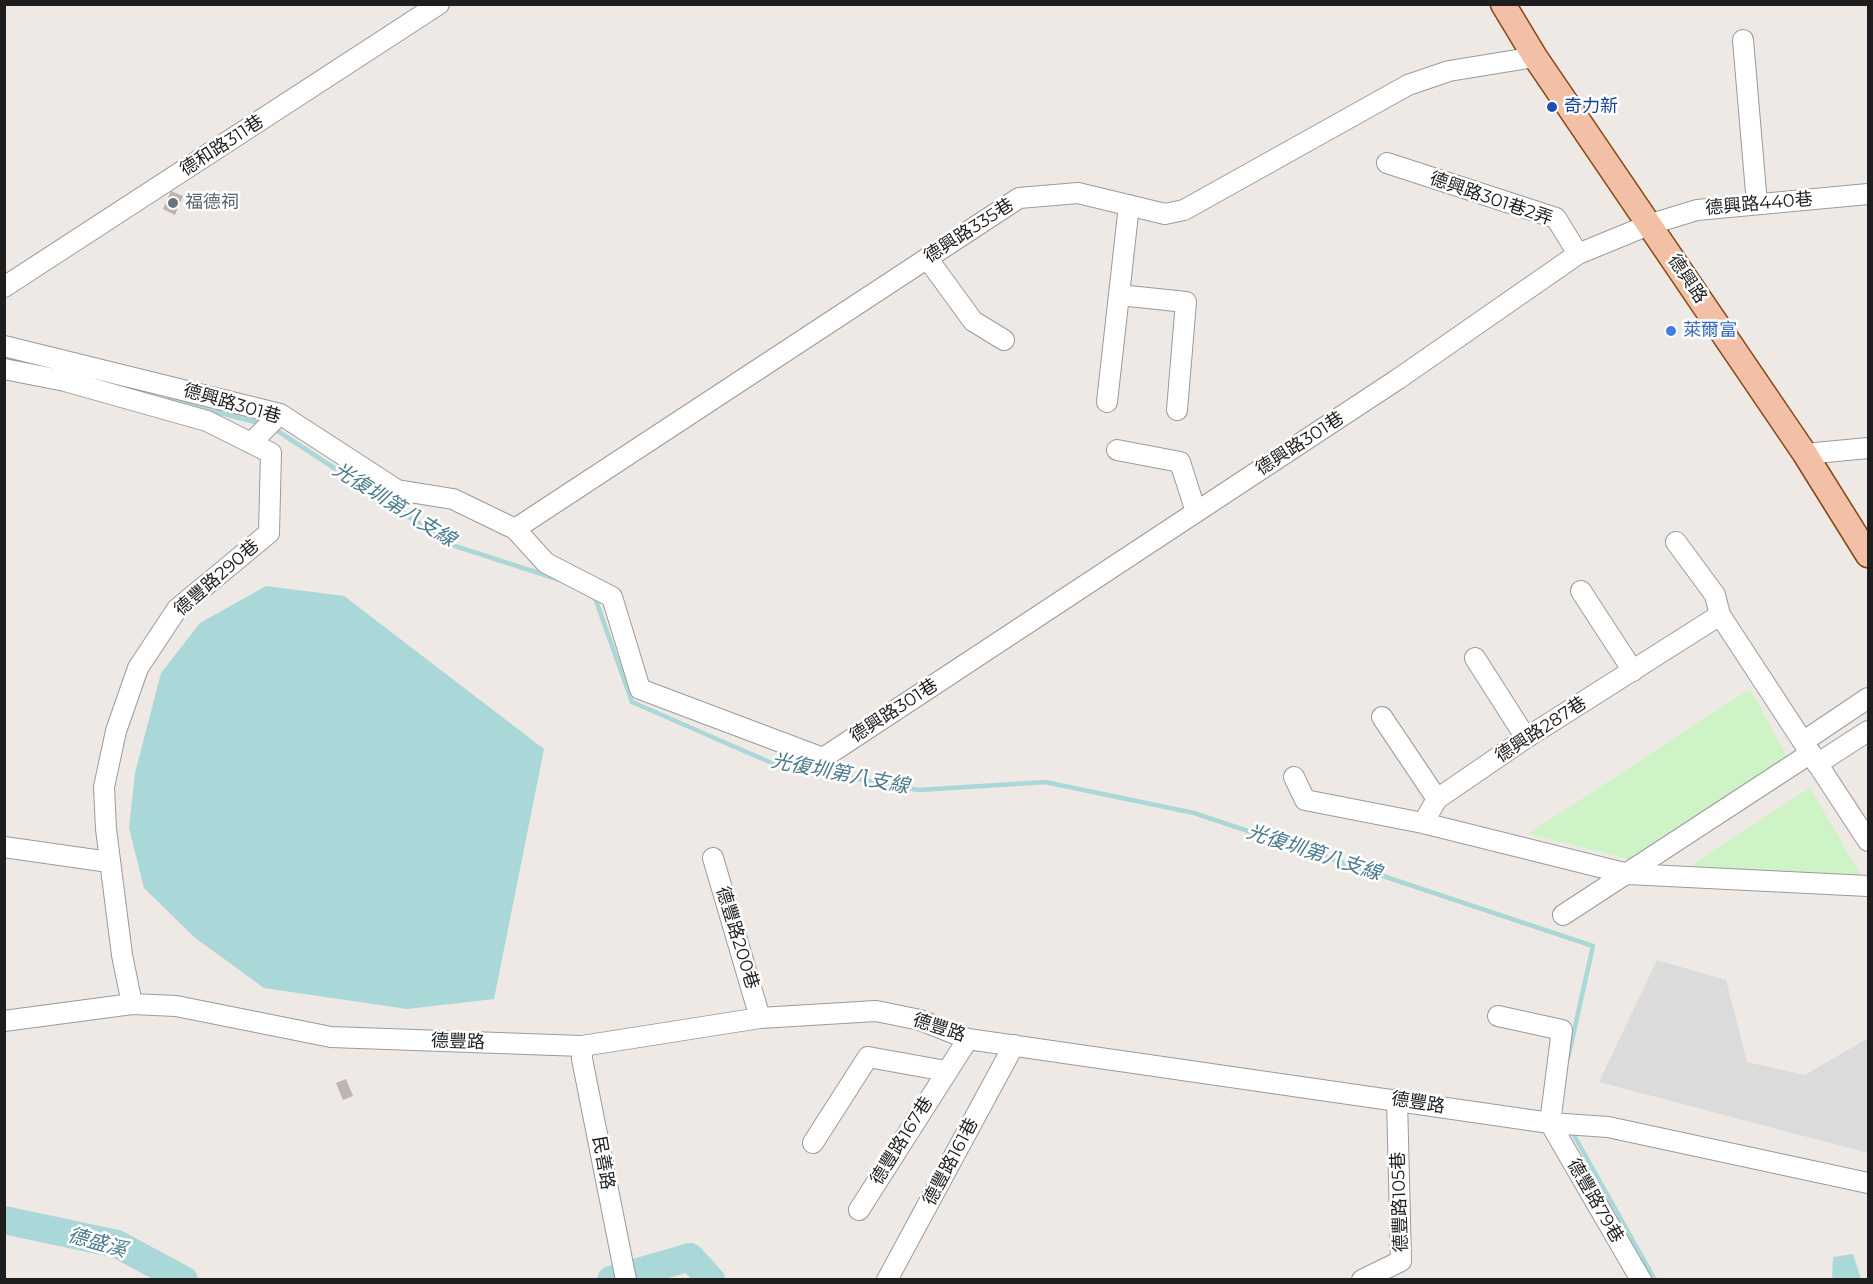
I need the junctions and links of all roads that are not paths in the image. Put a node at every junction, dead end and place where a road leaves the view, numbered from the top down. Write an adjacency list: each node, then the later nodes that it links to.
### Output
1 (439, 4): 12 (street, 德和路311巷)
2 (1503, 4): 4 (main road, 德興路)
3 (1743, 40): 7 (street)
4 (1535, 57): 8 (street, 德興路335巷); 9 (main road, 德興路)
5 (1387, 163): 10 (street, 德興路301巷2弄)
6 (1869, 194): 7 (street, 德興路440巷)
7 (1757, 204): 9 (street, 德興路440巷)
8 (1130, 205): 11 (street, 德興路335巷); 13 (street)
9 (1651, 224): 10 (street, 德興路301巷); 23 (main road, 德興路)
10 (1578, 254): 24 (street, 德興路301巷)
11 (927, 258): 14 (street); 25 (street, 德興路335巷)
12 (4, 287)
13 (1119, 295): 17 (street); 18 (street)
14 (1005, 340)
15 (4, 346): 19 (street, 德興路301巷)
16 (4, 369): 20 (street, 德豐路290巷)
17 (1107, 402)
18 (1177, 410)
19 (280, 414): 20 (street); 25 (street, 德興路301巷)
20 (251, 443): 43 (street, 德豐路290巷)
21 (1869, 448): 23 (street)
22 (1117, 450): 24 (street)
23 (1805, 454): 27 (main road, 德興路)
24 (1196, 512): 25 (street, 德興路301巷)
25 (515, 529)
26 (1676, 542): 29 (street)
27 (1869, 555)
28 (1581, 591): 31 (street)
29 (1720, 615): 31 (street, 德興路287巷); 36 (street)
30 (1475, 658): 35 (street)
31 (1634, 671): 35 (street, 德興路287巷)
32 (1869, 698): 36 (street)
33 (1382, 717): 38 (street)
34 (1869, 731): 36 (street)
35 (1526, 738): 38 (street, 德興路287巷)
36 (1810, 753): 40 (street); 44 (street)
37 (1294, 777): 39 (street)
38 (1437, 799): 39 (street, 德興路287巷)
39 (1423, 824): 44 (street)
40 (1869, 841)
41 (4, 847): 43 (street)
42 (713, 858): 49 (street, 德豐路200巷)
43 (109, 862): 47 (street, 德豐路290巷)
44 (1628, 874): 45 (street); 46 (street)
45 (1869, 886)
46 (1563, 915)
47 (132, 1004): 50 (street, 德豐路); 53 (street, 德豐路)
48 (1498, 1016): 56 (street)
49 (760, 1018): 51 (street, 德豐路); 53 (street, 德豐路)
50 (4, 1022)
51 (968, 1039): 52 (street, 德豐路); 54 (street, 德豐路167巷)
52 (1014, 1045): 55 (street, 德豐路); 61 (street, 德豐路161巷)
53 (582, 1046): 60 (street, 民善路)
54 (946, 1071): 57 (street, 德豐路167巷); 59 (street, 德豐路167巷)
55 (1396, 1099): 56 (street, 德豐路); 62 (street, 德豐路105巷)
56 (1550, 1123): 58 (street, 德豐路); 63 (street, 德豐路79巷)
57 (813, 1143)
58 (1869, 1183)
59 (859, 1210)
60 (626, 1280)
61 (887, 1280)
62 (1362, 1280)
63 (1641, 1280)

